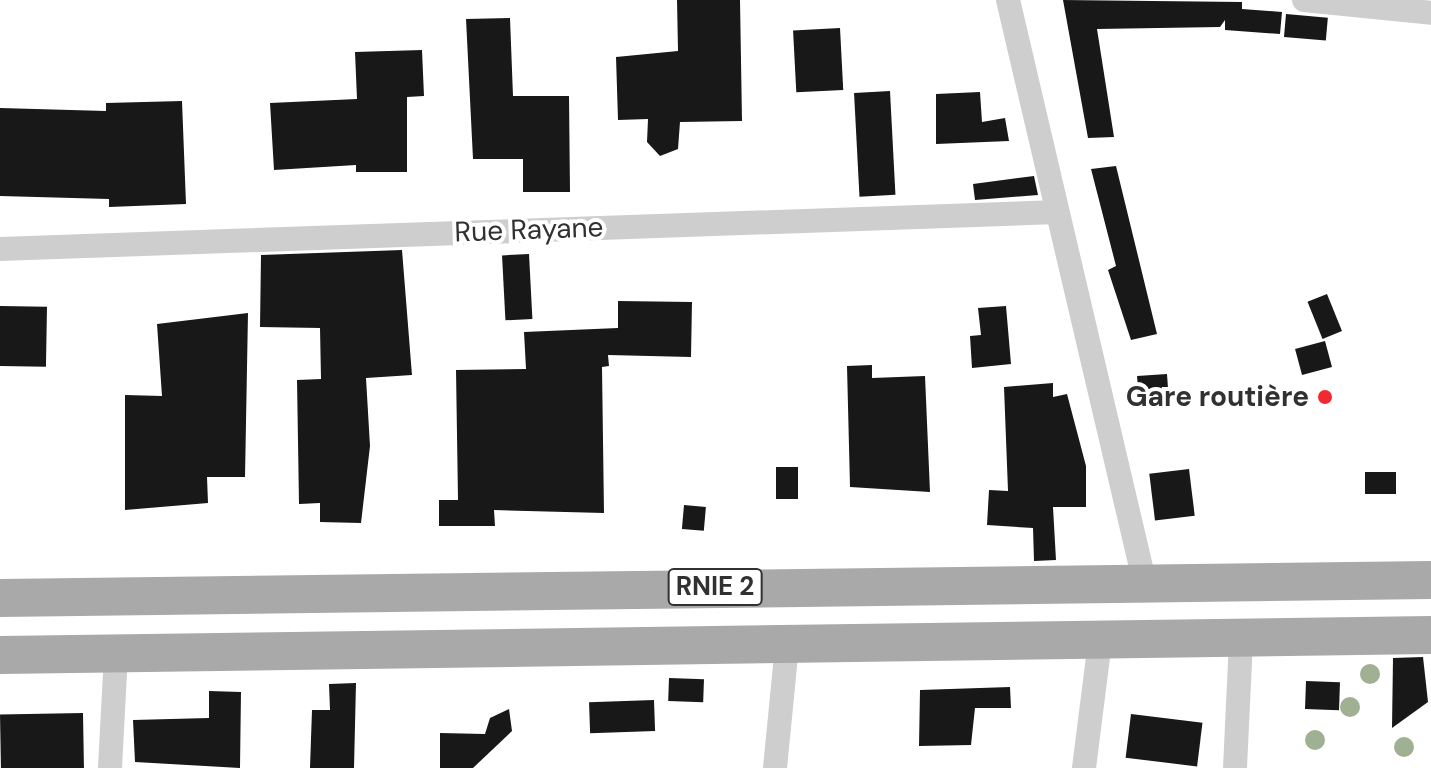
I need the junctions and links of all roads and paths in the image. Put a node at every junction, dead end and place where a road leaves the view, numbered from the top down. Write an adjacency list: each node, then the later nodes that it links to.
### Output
1 (1008, 0): 4 (street)
2 (1304, 0): 3 (street)
3 (1431, 13)
4 (1057, 212): 5 (street, Rue Rayane); 6 (street)
5 (0, 249)
6 (1144, 580): 7 (main road, RNIE 2); 8 (main road, RNIE 2)
7 (1431, 580)
8 (0, 598)
9 (1431, 635): 10 (main road, RNIE 2)
10 (1241, 639): 11 (main road, RNIE 2); 18 (street)
11 (1100, 642): 12 (main road, RNIE 2); 17 (street)
12 (787, 646): 13 (main road, RNIE 2); 16 (street)
13 (116, 653): 14 (main road, RNIE 2); 15 (street)
14 (0, 655)
15 (110, 768)
16 (775, 768)
17 (1084, 768)
18 (1235, 768)

